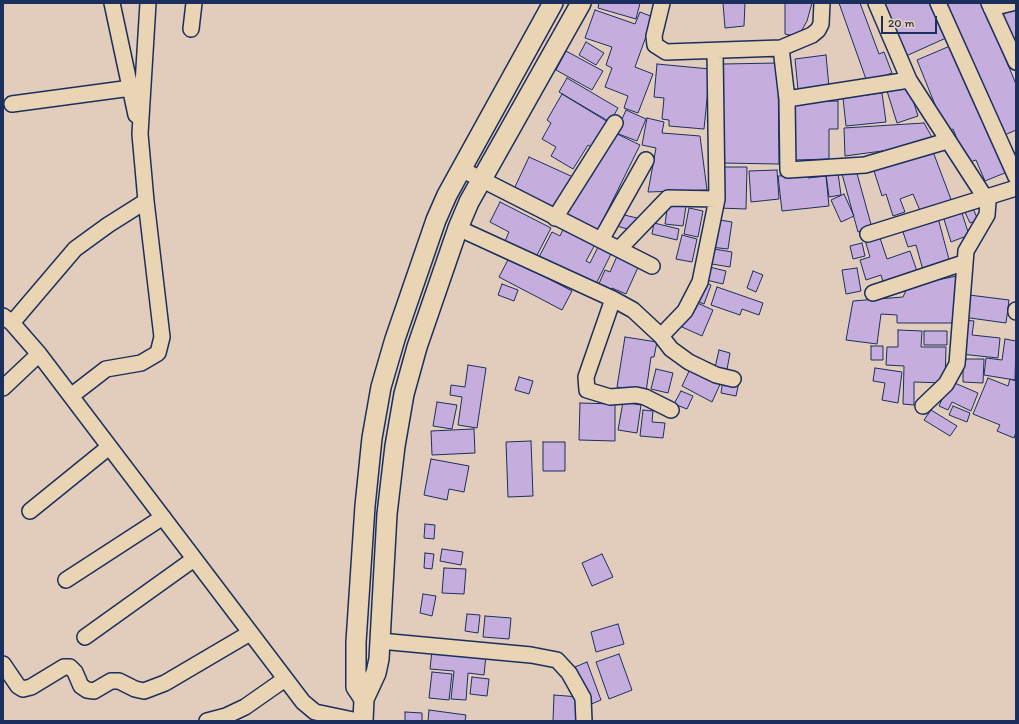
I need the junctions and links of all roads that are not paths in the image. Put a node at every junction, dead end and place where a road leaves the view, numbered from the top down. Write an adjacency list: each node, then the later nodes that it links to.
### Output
1 (112, 3): 17 (street)
2 (148, 3): 21 (street)
3 (194, 3): 12 (street)
4 (553, 3): 24 (street)
5 (580, 3): 26 (street)
6 (662, 3): 14 (street)
7 (822, 3): 13 (street)
8 (876, 3): 16 (street)
9 (938, 3): 25 (street)
10 (1012, 3): 11 (street)
11 (990, 6): 15 (street)
12 (191, 29)
13 (782, 48): 14 (street); 18 (street)
14 (716, 51): 29 (street)
15 (1016, 62)
16 (909, 80): 18 (street); 22 (street)
17 (130, 88): 19 (street); 21 (street)
18 (787, 99): 22 (street)
19 (12, 104)
20 (615, 123): 31 (street)
21 (140, 134): 30 (street)
22 (947, 140): 28 (street)
23 (646, 160): 34 (street)
24 (461, 169): 26 (street); 58 (street)
25 (1016, 177)
26 (481, 180): 31 (street); 32 (street)
27 (1016, 188): 28 (street)
28 (984, 198): 33 (street); 36 (street)
29 (716, 199): 35 (street); 41 (street)
30 (146, 201): 40 (street); 45 (street)
31 (555, 218): 34 (street)
32 (458, 228): 39 (street); 55 (street)
33 (868, 234)
34 (601, 240): 35 (street)
35 (619, 249): 37 (street)
36 (964, 263): 38 (street); 46 (street)
37 (652, 266)
38 (873, 292)
39 (613, 299): 41 (street); 47 (street)
40 (7, 320): 42 (street)
41 (661, 336): 43 (street)
42 (38, 354): 44 (street); 45 (street)
43 (733, 379)
44 (3, 388)
45 (71, 396): 48 (street)
46 (923, 406)
47 (671, 410)
48 (109, 447): 49 (street); 50 (street)
49 (30, 511)
50 (162, 517): 51 (street); 52 (street)
51 (194, 559): 53 (street); 54 (street)
52 (66, 580)
53 (250, 633): 56 (street); 57 (street)
54 (85, 637)
55 (380, 641): 58 (street); 62 (street)
56 (3, 664)
57 (285, 679): 59 (street); 60 (street)
58 (364, 699): 61 (street)
59 (216, 720)
60 (358, 721)
61 (363, 721)
62 (584, 721)

